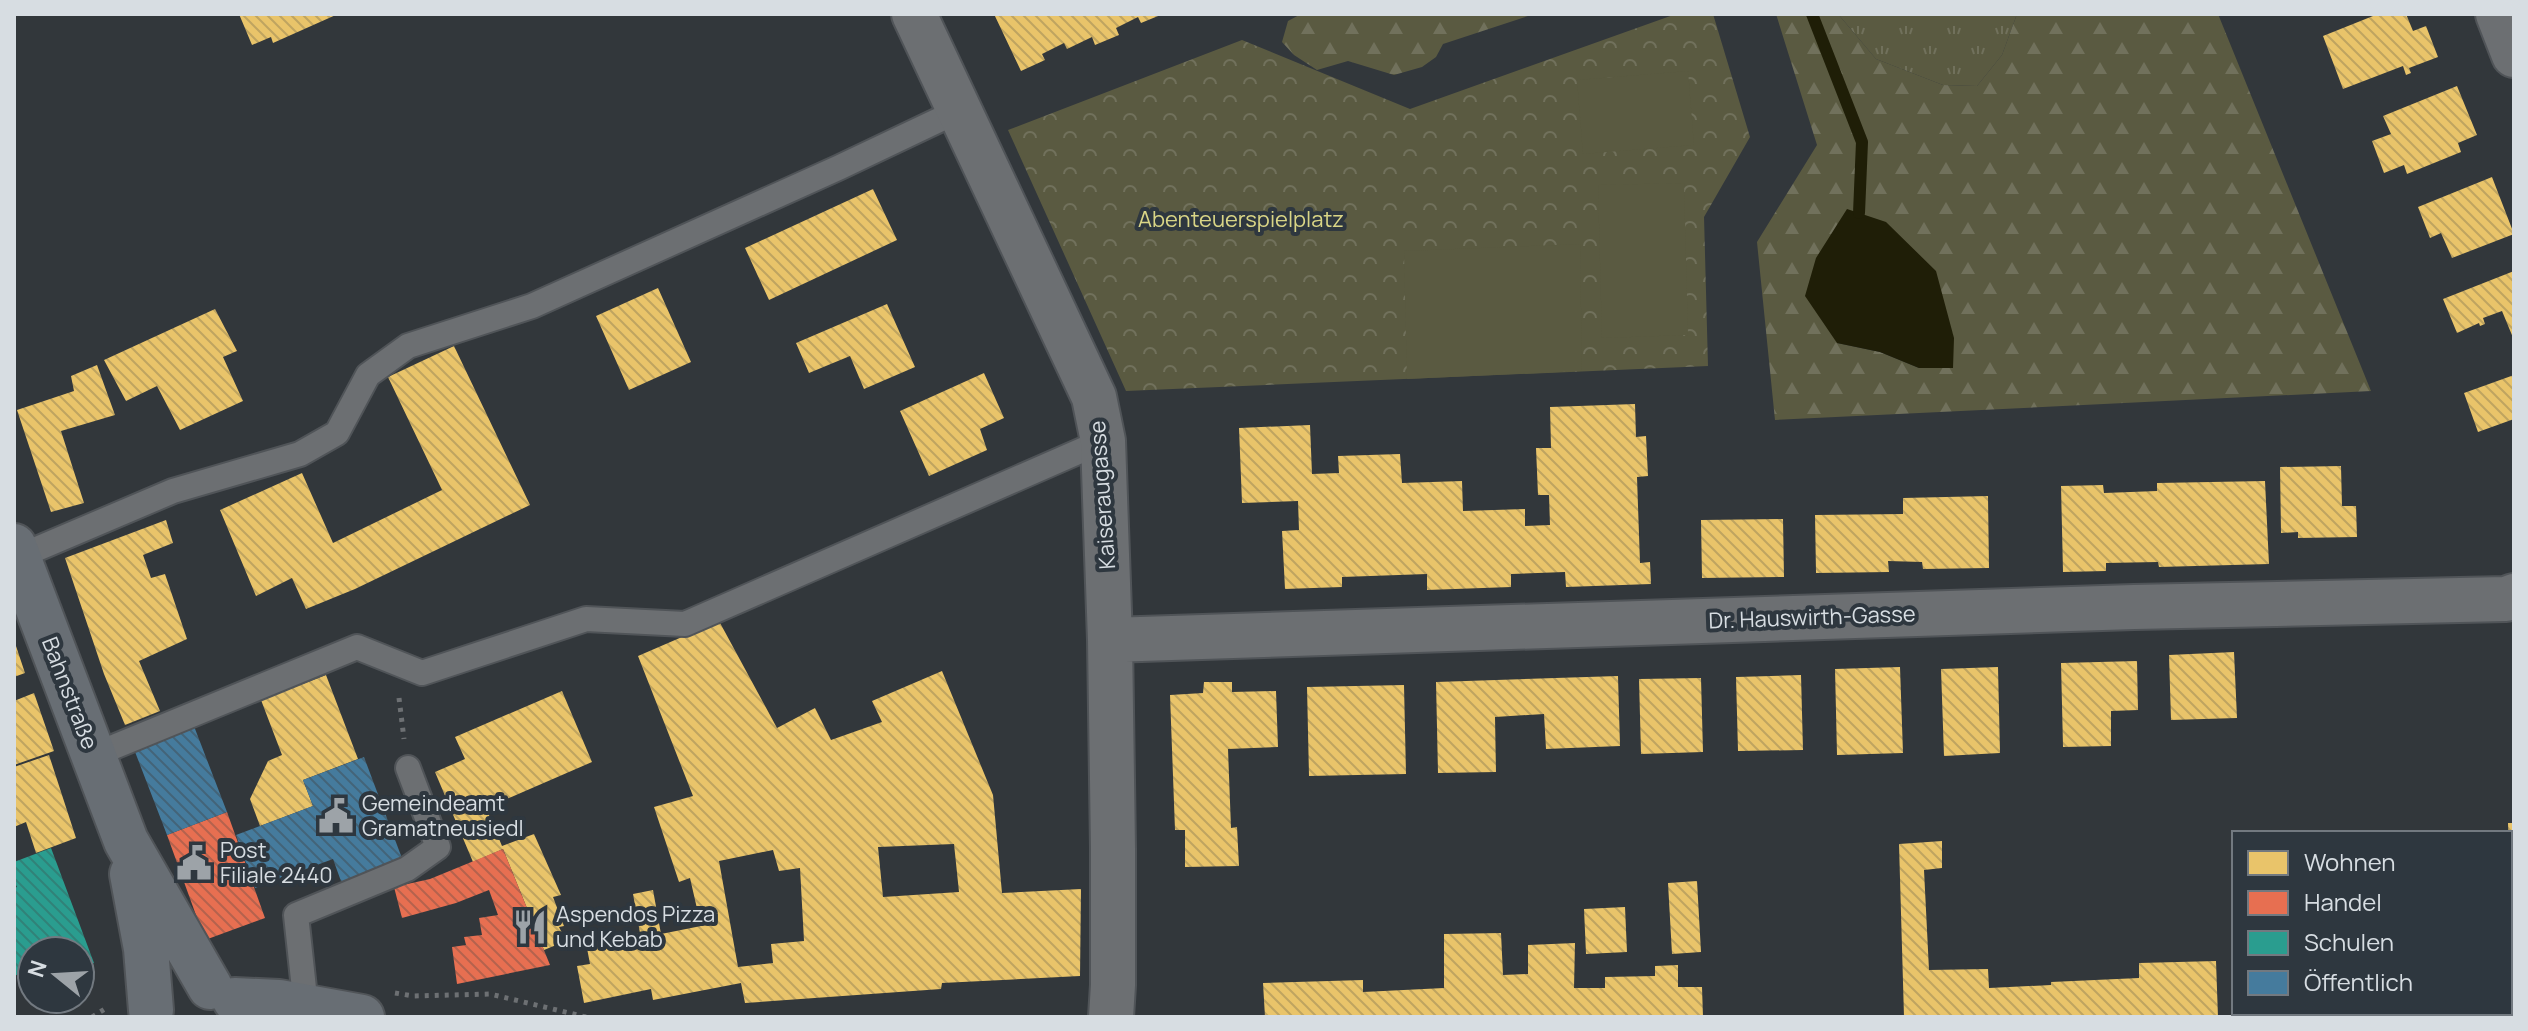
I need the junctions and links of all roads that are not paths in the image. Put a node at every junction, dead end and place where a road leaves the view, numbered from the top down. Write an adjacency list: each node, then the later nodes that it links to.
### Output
1 (914, 14): 4 (street, Kaiseraugasse)
2 (2498, 14): 3 (street)
3 (2514, 55)
4 (960, 110): 5 (street, Kaiseraugasse); 6 (lane)
5 (1103, 441): 8 (street, Kaiseraugasse); 9 (lane)
6 (16, 552): 9 (main road, Bahnstraße)
7 (2514, 596): 8 (street, Dr. Hauswirth-Gasse)
8 (1110, 640): 16 (street, Kaiseraugasse)
9 (94, 755): 11 (main road, Bahnstraße)
10 (408, 768): 13 (lane)
11 (126, 841): 12 (main road, Bahnstraße); 14 (main road, Bahnstraße)
12 (231, 1001): 13 (main road); 14 (main road)
13 (306, 1007): 15 (main road)
14 (149, 1013)
15 (362, 1017)
16 (1111, 1017)

